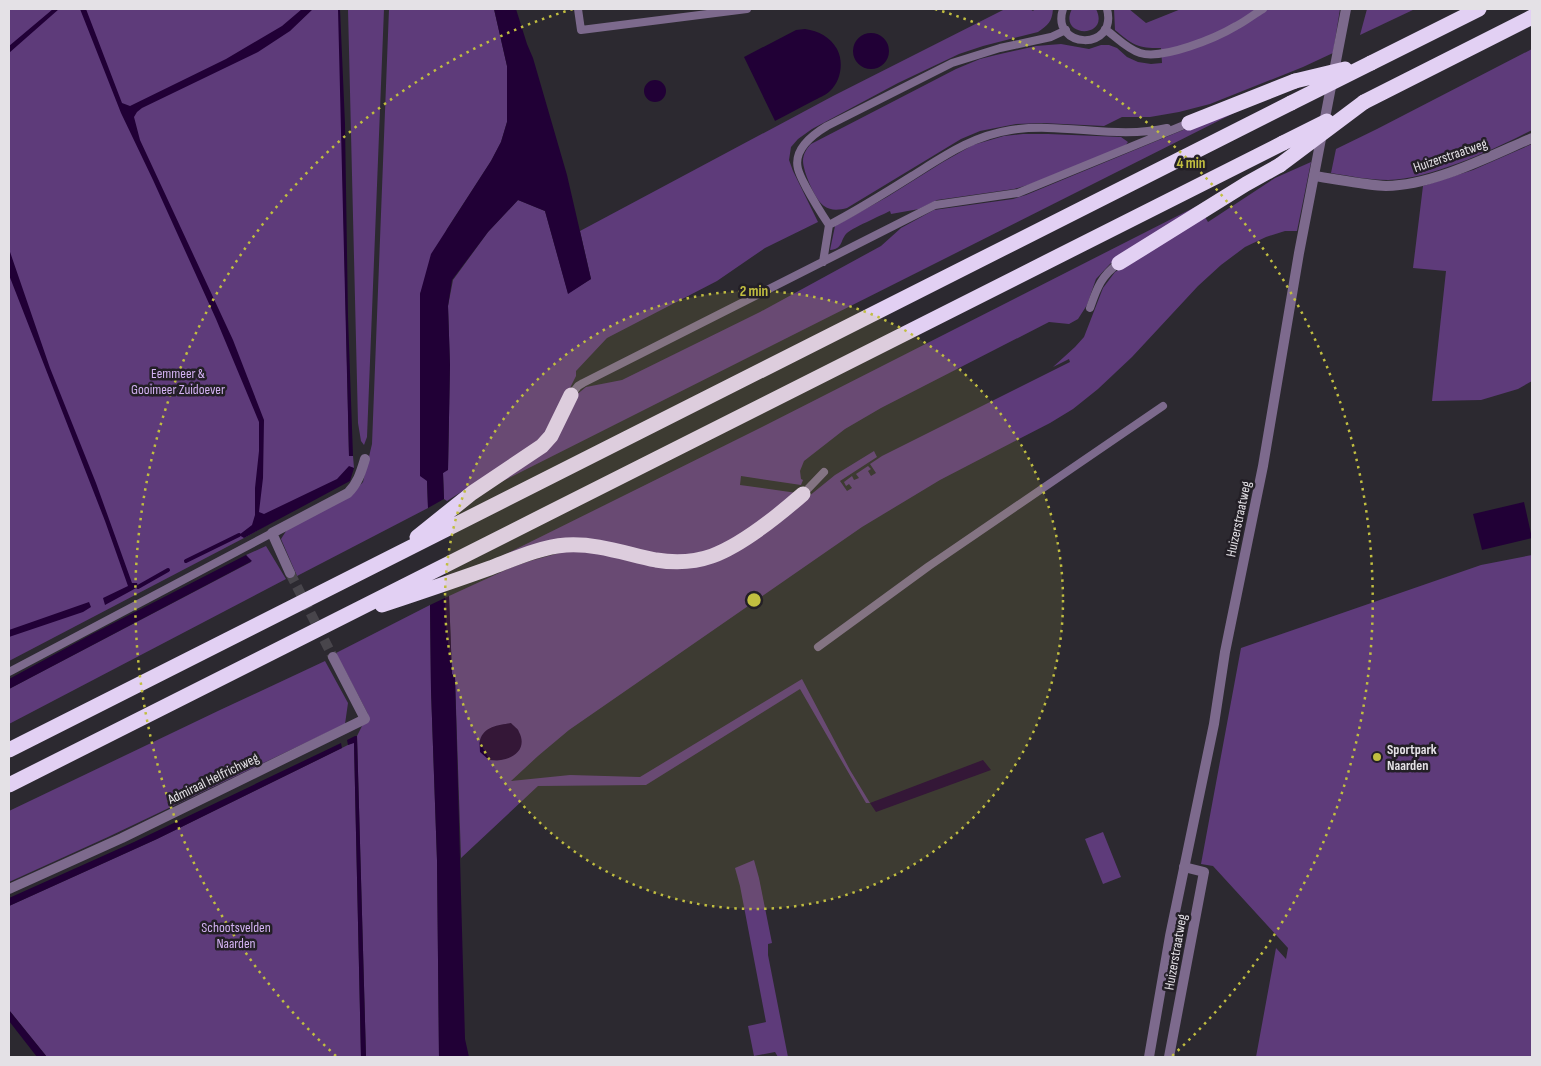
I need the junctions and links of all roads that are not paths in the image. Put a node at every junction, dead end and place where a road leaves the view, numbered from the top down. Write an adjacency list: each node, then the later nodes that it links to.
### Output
1 (578, 9): 2 (lane)
2 (748, 9)
3 (1063, 9): 10 (lane)
4 (1107, 9): 9 (lane)
5 (1262, 9): 9 (lane)
6 (1346, 9): 15 (street, Huizerstraatweg)
7 (1478, 9): 11 (highway)
8 (1532, 17): 12 (highway)
9 (1105, 29): 10 (lane)
10 (1066, 30): 16 (lane)
11 (1371, 63): 13 (highway, bridge); 26 (highway, bridge)
12 (1364, 102): 18 (highway, bridge); 28 (highway, bridge)
13 (1189, 123): 16 (lane); 17 (lane)
14 (1532, 138): 15 (street, Huizerstraatweg)
15 (1314, 176): 34 (street, Huizerstraatweg)
16 (829, 225): 17 (lane)
17 (823, 262): 20 (lane)
18 (1119, 263): 19 (lane)
19 (1090, 308)
20 (572, 395): 26 (highway)
21 (1163, 406): 29 (lane)
22 (365, 459): 25 (street)
23 (824, 472): 24 (lane)
24 (803, 494): 28 (highway)
25 (272, 533): 27 (street); 31 (lane)
26 (392, 556): 32 (highway)
27 (290, 573)
28 (326, 624): 33 (highway)
29 (818, 646)
30 (333, 657): 35 (street, Admiraal Helfrichweg)
31 (9, 672)
32 (9, 750)
33 (9, 785)
34 (1184, 867): 36 (street, Huizerstraatweg); 37 (street, Huizerstraatweg)
35 (9, 889)
36 (1149, 1057)
37 (1169, 1057)

